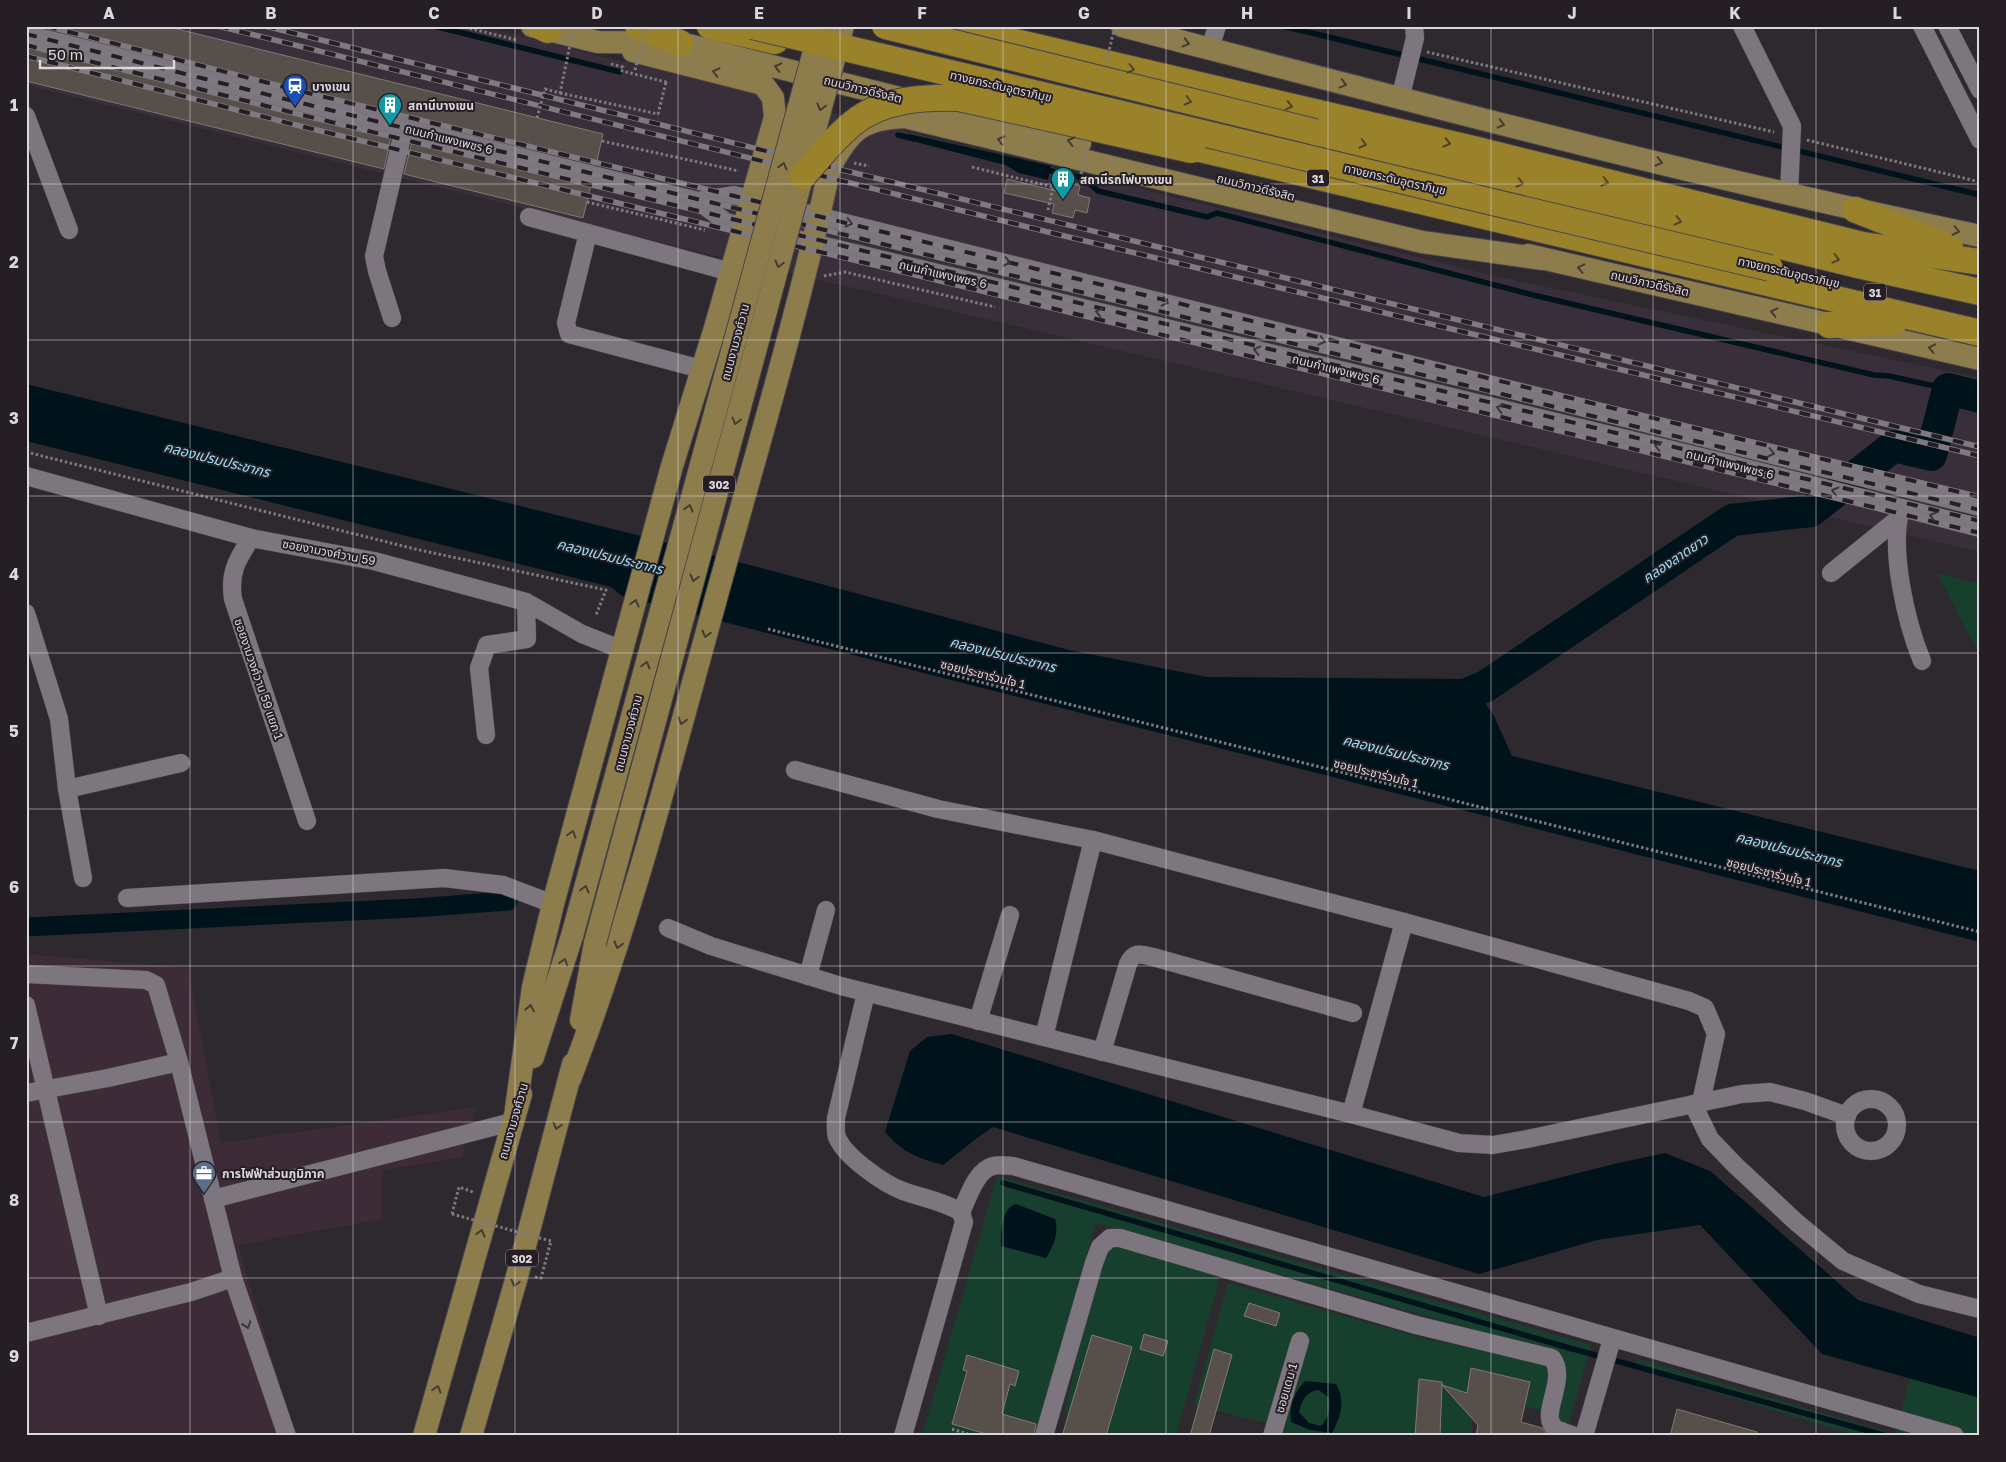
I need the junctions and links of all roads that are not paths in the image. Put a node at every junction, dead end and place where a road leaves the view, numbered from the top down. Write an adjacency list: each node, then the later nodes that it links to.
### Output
1 (638, 26): 16 (highway)
2 (710, 26): 43 (highway, ถนนวิภาวดีรังสิต / 31)
3 (752, 26): 38 (highway, ทางยกระดับอุตราภิมุข / 31, bridge)
4 (821, 26): 87 (main road, ถนนงามวงศ์วาน / 302, one-way to 4, bridge)
5 (843, 26): 24 (main road, ถนนงามวงศ์วาน / 302, one-way to 24, bridge)
6 (886, 26): 40 (highway, ทางยกระดับอุตราภิมุข / 31, one-way to 40, bridge)
7 (947, 26): 37 (highway, one-way to 37)
8 (1122, 26): 17 (main road, one-way to 17)
9 (1217, 26): 17 (street)
10 (1414, 26): 20 (street)
11 (1742, 26): 25 (street)
12 (1922, 26): 23 (street)
13 (1947, 26): 19 (street)
14 (537, 31): 18 (main road, ถนนวิภาวดีรังสิต / 31)
15 (26, 34): 22 (street, ถนนกำแพงเพชร 6)
16 (680, 43): 18 (main road, ถนนวิภาวดีรังสิต / 31); 36 (main road, ถนนวิภาวดีรังสิต / 31, one-way to 16)
17 (1210, 49): 20 (main road, one-way to 20)
18 (601, 52): 26 (main road, one-way to 18)
19 (1980, 90)
20 (1400, 99): 25 (main road, one-way to 25)
21 (26, 116): 32 (street)
22 (404, 128): 27 (street, ถนนกำแพงเพชร 6); 42 (street)
23 (1980, 140)
24 (803, 176): 38 (highway, bridge); 82 (main road, ถนนงามวงศ์วาน / 302, one-way to 82, bridge)
25 (1789, 194): 28 (main road)
26 (751, 199): 27 (street, ถนนกำแพงเพชร 6); 29 (street, ถนนกำแพงเพชร 6); 31 (main road)
27 (698, 202): 31 (street, ถนนกำแพงเพชร 6)
28 (1856, 210): 34 (main road, one-way to 34); 37 (highway)
29 (819, 216): 35 (main road); 36 (main road, one-way to 29); 51 (street, ถนนกำแพงเพชร 6, one-way to 51)
30 (529, 217): 33 (street)
31 (744, 226): 35 (street, ถนนกำแพงเพชร 6); 39 (main road)
32 (69, 230)
33 (588, 233): 39 (street); 49 (street)
34 (1980, 236)
35 (812, 243): 47 (main road); 52 (street, ถนนกำแพงเพชร 6, one-way to 35)
36 (1543, 259): 44 (main road, ถนนวิภาวดีรังสิต / 31, one-way to 36)
37 (1980, 261)
38 (1770, 268): 41 (highway, ทางยกระดับอุตราภิมุข / 31)
39 (731, 272): 45 (main road)
40 (1980, 292)
41 (1980, 316)
42 (392, 318)
43 (1928, 320): 44 (highway); 46 (highway, ถนนวิภาวดีรังสิต / 31)
44 (1829, 324): 48 (main road, ถนนวิภาวดีรังสิต / 31, one-way to 44)
45 (715, 328): 47 (main road); 49 (main road)
46 (1980, 333)
47 (785, 349): 82 (main road, one-way to 82)
48 (1980, 359)
49 (701, 369): 58 (main road, one-way to 49)
50 (26, 476): 54 (street, ซอยงามวงศ์วาน 59)
51 (1980, 507)
52 (1900, 513): 53 (street, ถนนกำแพงเพชร 6, one-way to 52); 55 (street); 59 (street)
53 (1980, 528)
54 (251, 538): 56 (street, ซอยงามวงศ์วาน 59); 64 (street, ซอยงามวงศ์วาน 59 แยก 1)
55 (1831, 573)
56 (526, 602): 58 (street, ซอยงามวงศ์วาน 59); 60 (street)
57 (26, 613): 63 (street)
58 (623, 650): 68 (main road, one-way to 58)
59 (1922, 661)
60 (486, 735)
61 (181, 763): 63 (street)
62 (795, 770): 65 (street)
63 (67, 789): 66 (street)
64 (307, 821)
65 (1093, 840): 71 (street); 79 (street)
66 (83, 878)
67 (127, 898): 68 (street)
68 (553, 904): 87 (main road, one-way to 68)
69 (826, 910): 74 (street)
70 (1010, 915): 78 (street)
71 (1404, 922): 85 (street); 86 (street)
72 (668, 928): 74 (street)
73 (26, 974): 81 (street)
74 (808, 976): 75 (street)
75 (866, 993): 78 (street); 90 (street)
76 (26, 1005): 83 (street)
77 (1353, 1013): 80 (street)
78 (978, 1021): 79 (street)
79 (1044, 1038): 80 (street)
80 (1102, 1052): 86 (street)
81 (179, 1062): 83 (street); 89 (street)
82 (570, 1079): 99 (main road, ถนนงามวงศ์วาน / 302, one-way to 99)
83 (46, 1089): 84 (street); 93 (street)
84 (26, 1093)
85 (1697, 1103): 86 (street); 88 (street); 92 (street)
86 (1351, 1114)
87 (514, 1116): 89 (street); 98 (main road, ถนนงามวงศ์วาน / 302, one-way to 87)
88 (1847, 1116)
89 (213, 1199): 91 (street)
90 (961, 1212): 95 (street); 100 (street)
91 (233, 1278): 93 (street); 97 (street, one-way to 97)
92 (1980, 1309)
93 (99, 1316): 94 (street)
94 (26, 1333)
95 (1612, 1339): 104 (street); 105 (street)
96 (1300, 1341): 102 (street, ซอยแดน 1)
97 (286, 1436)
98 (424, 1436)
99 (471, 1436)
100 (903, 1436)
101 (1044, 1436): 103 (street)
102 (1272, 1436)
103 (1574, 1436)
104 (1584, 1436)
105 (1954, 1436)

